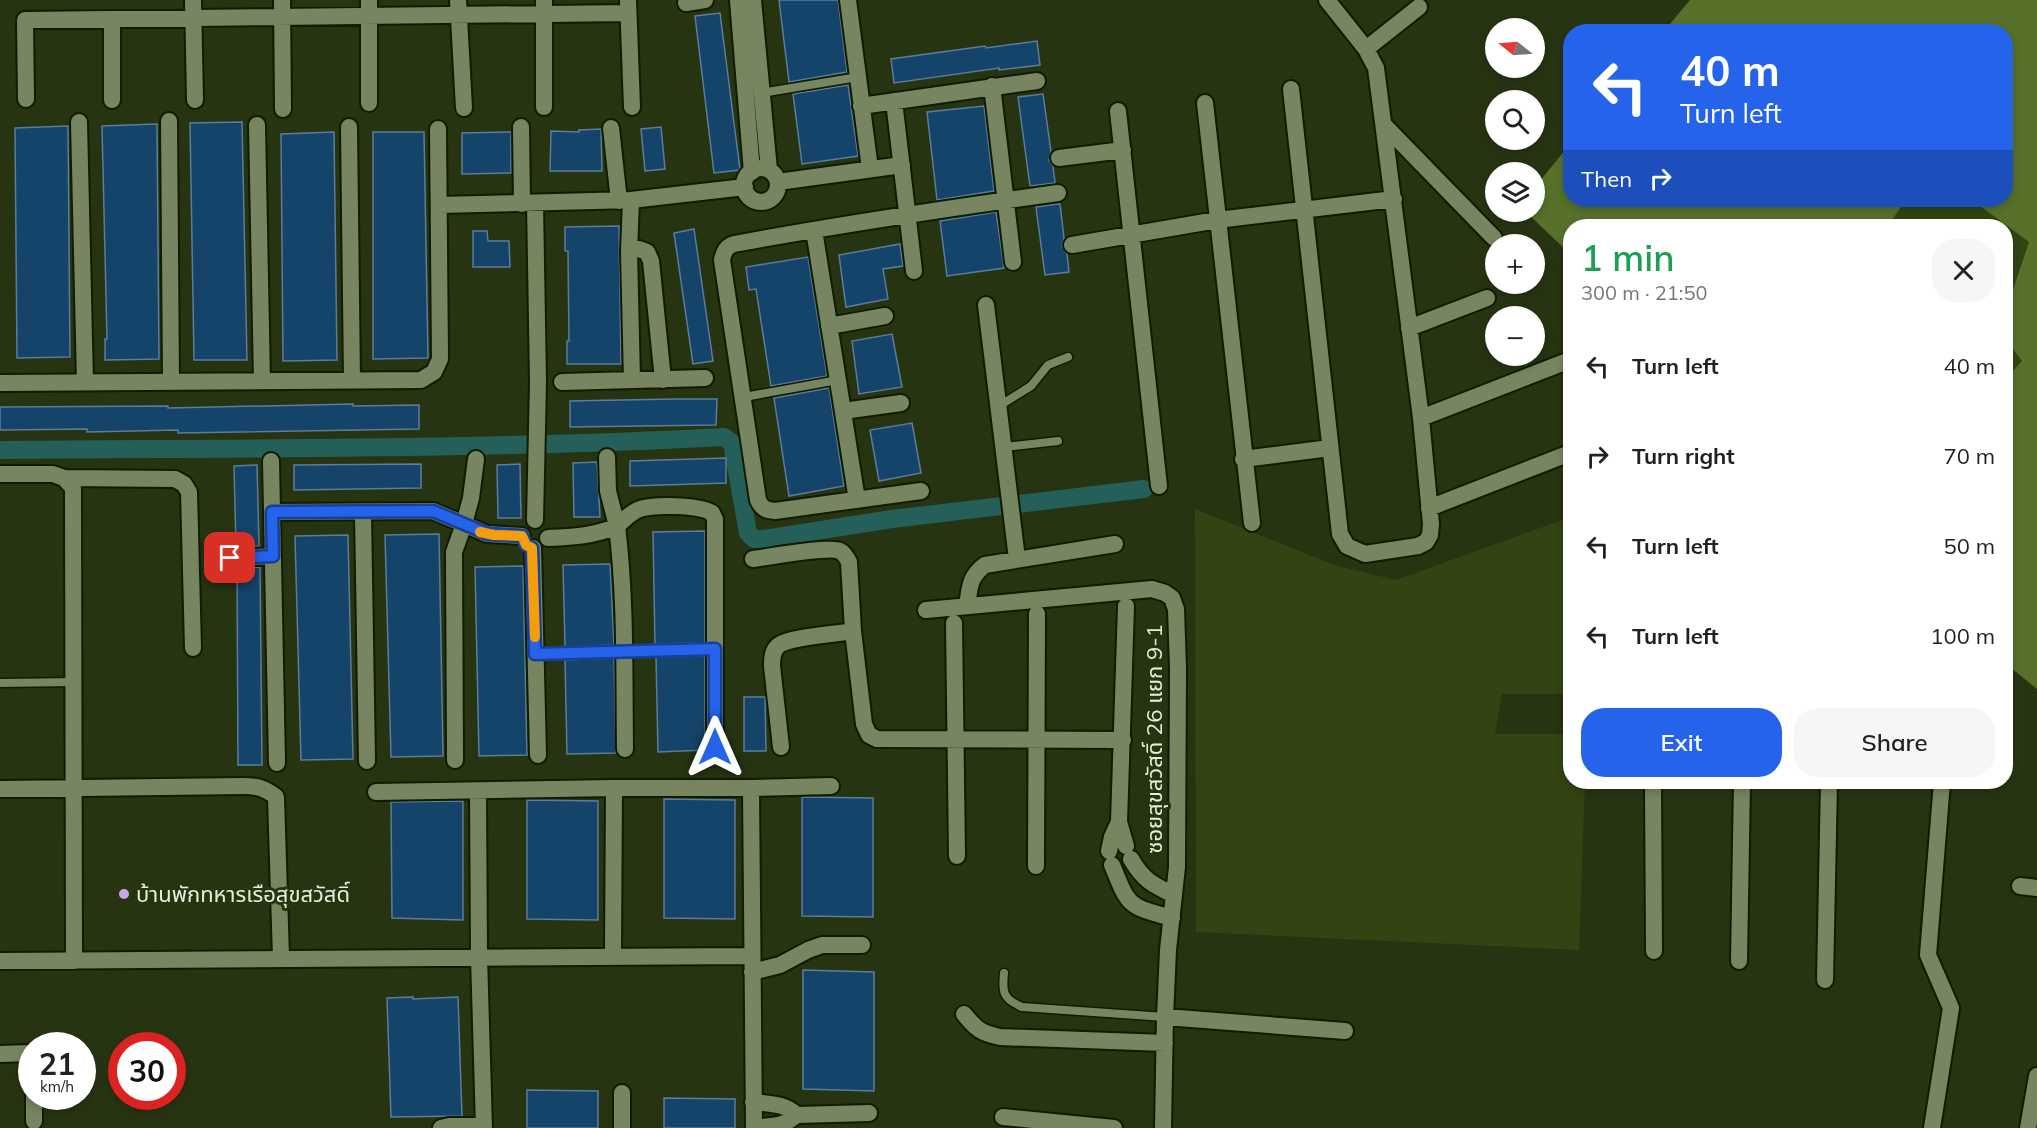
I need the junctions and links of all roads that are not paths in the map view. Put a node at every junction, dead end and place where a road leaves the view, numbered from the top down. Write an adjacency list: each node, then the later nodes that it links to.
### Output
1 (193, 0): 14 (street)
2 (705, 0): 7 (street)
3 (738, 0): 46 (street)
4 (753, 0): 21 (street)
5 (848, 0): 17 (street)
6 (1327, 0): 16 (street)
7 (686, 3)
8 (628, 6): 10 (street); 30 (street)
9 (458, 7): 10 (street); 13 (street); 31 (street)
10 (544, 7): 29 (street)
11 (1419, 7): 16 (street)
12 (283, 8): 13 (street); 14 (street); 32 (street)
13 (369, 8): 26 (street)
14 (193, 18): 15 (street); 24 (street)
15 (112, 19): 22 (street); 23 (street)
16 (1366, 50): 37 (street)
17 (858, 77): 21 (lane); 28 (street)
18 (1037, 81): 19 (street)
19 (992, 86): 25 (street); 51 (street)
20 (1291, 89): 54 (street)
21 (761, 93): 46 (street)
22 (26, 99)
23 (112, 100)
24 (195, 100)
25 (894, 101): 28 (street); 44 (street)
26 (369, 103)
27 (1205, 103): 56 (street)
28 (861, 106): 45 (street)
29 (544, 107)
30 (632, 107)
31 (464, 108)
32 (283, 110)
33 (1118, 111): 42 (street)
34 (169, 121): 75 (street)
35 (79, 122): 78 (street)
36 (257, 125): 76 (street)
37 (1384, 125): 49 (street); 59 (street)
38 (349, 127): 72 (street)
39 (521, 127): 52 (street)
40 (611, 128): 50 (street)
41 (438, 129): 53 (street)
42 (1123, 150): 43 (street); 58 (street)
43 (1059, 158)
44 (902, 165): 45 (street); 55 (street)
45 (870, 169): 46 (street)
46 (766, 175): 47 (street); 47 (street)
47 (745, 187): 50 (street)
48 (1058, 193): 51 (street)
49 (1394, 199): 54 (street); 68 (street)
50 (625, 200): 52 (street); 61 (street)
51 (1006, 200): 55 (street); 62 (street)
52 (528, 203): 53 (street); 102 (street)
53 (439, 205): 72 (street)
54 (1303, 209): 56 (street); 88 (street)
55 (908, 214): 57 (street); 63 (street)
56 (1217, 220): 58 (street); 92 (street)
57 (814, 230): 67 (street); 81 (street)
58 (1130, 234): 60 (street); 96 (street)
59 (1490, 234)
60 (1072, 244)
61 (629, 250): 73 (street); 77 (street)
62 (1013, 262)
63 (914, 271)
64 (1487, 298): 68 (street)
65 (986, 305): 83 (street)
66 (885, 316): 67 (street)
67 (829, 326): 74 (street)
68 (1409, 328): 85 (street)
69 (1068, 357): 83 (lane)
70 (1563, 363): 85 (street)
71 (705, 378): 73 (street)
72 (352, 380): 76 (street)
73 (663, 380): 77 (street)
74 (838, 380): 81 (lane); 84 (street)
75 (171, 381): 76 (street); 78 (street)
76 (262, 381)
77 (632, 381): 79 (street)
78 (85, 382): 80 (street)
79 (562, 382)
80 (0, 383)
81 (744, 398): 98 (street)
82 (901, 403): 84 (street)
83 (999, 406): 87 (street)
84 (843, 411): 98 (street)
85 (1421, 418): 99 (street)
86 (1058, 441): 87 (lane)
87 (1005, 447): 112 (street)
88 (1330, 448): 92 (street); 99 (street)
89 (1563, 456): 99 (street)
90 (607, 457): 105 (street)
91 (476, 459): 104 (street)
92 (1243, 459): 103 (street)
93 (272, 461): 100 (street)
94 (0, 474): 95 (street)
95 (64, 478): 119 (street); 123 (street)
96 (1158, 486)
97 (921, 491): 98 (street)
98 (857, 500)
99 (1429, 508)
100 (272, 512): 101 (street); 109 (street)
101 (363, 513): 104 (street); 133 (street)
102 (536, 520): 106 (street); 107 (street)
103 (1252, 523)
104 (464, 524): 107 (street); 132 (street)
105 (617, 526): 106 (street); 120 (street); 121 (street)
106 (548, 538): 107 (street)
107 (527, 542): 122 (street)
108 (1115, 544): 112 (street)
109 (273, 556): 110 (street); 134 (street)
110 (230, 558)
111 (753, 558): 118 (street)
112 (1017, 559): 113 (street)
113 (967, 606): 115 (street, ซอยสุขสวัสดิ์ 26 แยก 9-1); 149 (street, ซอยสุขสวัสดิ์ 26 แยก 9-1)
114 (1126, 606): 125 (street)
115 (926, 610)
116 (1037, 614): 127 (street)
117 (954, 623): 126 (street)
118 (854, 631): 126 (street); 129 (street)
119 (193, 648)
120 (715, 649): 121 (lane); 128 (street)
121 (624, 651): 122 (lane); 130 (street)
122 (535, 654): 131 (street)
123 (75, 682): 124 (lane); 136 (street)
124 (0, 683)
125 (1123, 740): 127 (street); 147 (street)
126 (957, 741): 127 (street); 146 (street)
127 (1036, 741): 148 (street)
128 (715, 747)
129 (782, 747)
130 (625, 749)
131 (538, 756)
132 (455, 760)
133 (367, 761)
134 (277, 763)
135 (831, 786): 138 (street)
136 (75, 787): 139 (street); 155 (street); 158 (street)
137 (614, 788): 138 (street); 144 (street); 154 (street)
138 (751, 788): 159 (street)
139 (0, 789)
140 (1653, 789): 152 (street)
141 (1742, 789): 157 (street)
142 (1829, 789): 161 (street)
143 (1941, 789): 182 (street)
144 (478, 791): 145 (street); 153 (street)
145 (376, 792)
146 (957, 856)
147 (1123, 859): 149 (street); 150 (street)
148 (1036, 866)
149 (1174, 895): 150 (street, ซอยสุขสวัสดิ์ 26 แยก 9-1)
150 (1172, 918): 163 (street, ซอยสุขสวัสดิ์ 26 แยก 9-1)
151 (862, 945): 159 (street)
152 (1654, 951)
153 (479, 956): 154 (street); 155 (street); 176 (street)
154 (613, 956): 159 (street)
155 (281, 958): 158 (street)
156 (0, 961): 158 (street)
157 (1739, 961)
158 (74, 962)
159 (752, 964): 170 (street)
160 (1004, 973): 163 (lane)
161 (1825, 980)
162 (964, 1014): 165 (street)
163 (1165, 1017): 164 (street); 165 (street, ซอยสุขสวัสดิ์ 26 แยก 9-1)
164 (1345, 1031)
165 (1164, 1042): 181 (street, ซอยสุขสวัสดิ์ 26 แยก 9-1)
166 (18, 1053): 167 (street)
167 (0, 1054)
168 (2037, 1076): 183 (street)
169 (622, 1093): 178 (street)
170 (753, 1102): 173 (street); 179 (street)
171 (34, 1110): 175 (street)
172 (868, 1113): 173 (street)
173 (797, 1115): 179 (street)
174 (1003, 1117): 180 (street)
175 (34, 1121)
176 (484, 1127): 177 (street)
177 (441, 1128)
178 (622, 1128)
179 (754, 1128)
180 (1114, 1128)
181 (1164, 1128)
182 (1932, 1128)
183 (2028, 1128)

